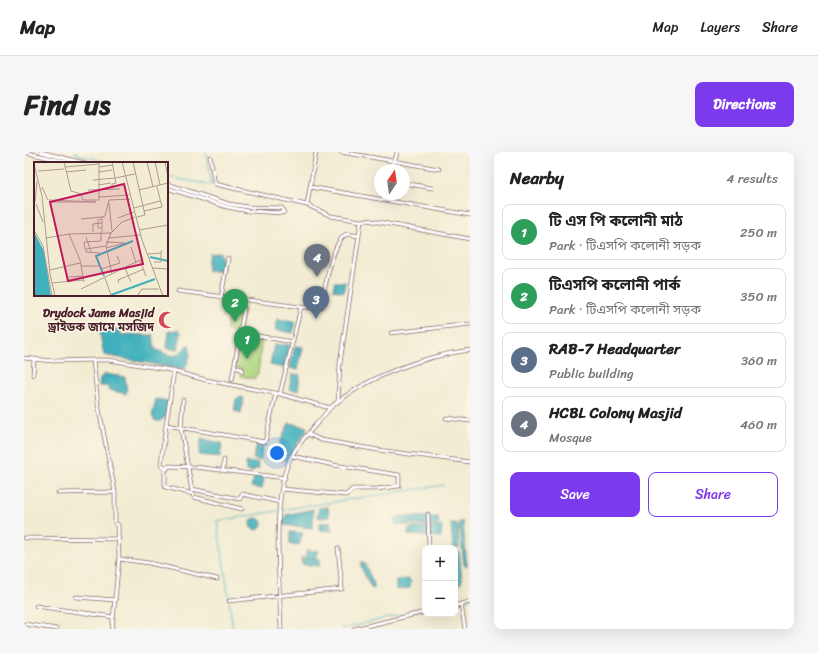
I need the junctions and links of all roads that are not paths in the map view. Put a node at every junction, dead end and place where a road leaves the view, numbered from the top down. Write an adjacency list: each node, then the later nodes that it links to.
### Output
1 (24, 152): 8 (street)
2 (41, 152): 9 (street)
3 (316, 152): 14 (street)
4 (341, 152): 7 (street)
5 (397, 152): 7 (street)
6 (210, 157): 19 (street)
7 (394, 161): 10 (street); 11 (street)
8 (67, 162)
9 (80, 162)
10 (393, 164)
11 (439, 169)
12 (168, 184): 15 (street)
13 (410, 184): 16 (street)
14 (310, 187): 17 (street); 19 (street)
15 (168, 188)
16 (432, 188)
17 (374, 198)
18 (388, 200): 20 (street)
19 (307, 205): 21 (street)
20 (470, 215)
21 (361, 221): 22 (street); 23 (street)
22 (359, 236): 27 (street); 45 (street)
23 (470, 238)
24 (228, 258): 26 (street)
25 (178, 292): 26 (street)
26 (221, 298): 27 (street)
27 (301, 307): 32 (street)
28 (244, 309): 30 (street)
29 (470, 324): 31 (street)
30 (240, 333): 32 (street); 37 (street)
31 (391, 333)
32 (293, 342): 43 (street)
33 (470, 350): 45 (street)
34 (24, 358): 35 (street)
35 (34, 359): 36 (street); 40 (street)
36 (93, 360): 38 (street); 61 (street)
37 (234, 368): 39 (street); 41 (street)
38 (174, 371): 42 (street); 49 (street)
39 (242, 372)
40 (34, 375)
41 (232, 380)
42 (276, 393): 43 (street); 50 (street)
43 (280, 394): 46 (street)
44 (183, 400): 50 (street)
45 (338, 402): 46 (street)
46 (330, 408): 51 (street)
47 (446, 418): 48 (street)
48 (470, 421)
49 (166, 425): 50 (street); 56 (street)
50 (181, 428): 55 (street)
51 (308, 434): 52 (street); 54 (street)
52 (292, 456): 58 (street); 60 (street)
53 (224, 460): 57 (street)
54 (470, 462)
55 (187, 466): 56 (street); 57 (street); 59 (street)
56 (167, 469): 63 (street)
57 (223, 470): 58 (street)
58 (285, 478): 60 (street)
59 (192, 489): 63 (street); 64 (street)
60 (282, 489): 64 (street)
61 (115, 492): 62 (street); 68 (street)
62 (58, 493)
63 (193, 494): 65 (street)
64 (280, 502): 73 (street)
65 (242, 509)
66 (428, 514): 69 (street)
67 (24, 538): 68 (street)
68 (118, 539): 71 (street)
69 (429, 545)
70 (338, 548): 73 (street)
71 (119, 559): 72 (street); 75 (street)
72 (217, 579)
73 (280, 596): 76 (street); 86 (street)
74 (76, 597): 75 (street)
75 (116, 600): 81 (street)
76 (229, 601)
77 (470, 602): 78 (street)
78 (460, 604): 88 (street)
79 (36, 606): 81 (street)
80 (422, 613): 83 (street)
81 (113, 617): 85 (street)
82 (24, 624): 84 (street)
83 (367, 628): 87 (street)
84 (57, 629)
85 (112, 629)
86 (281, 629)
87 (354, 629)
88 (465, 629)

